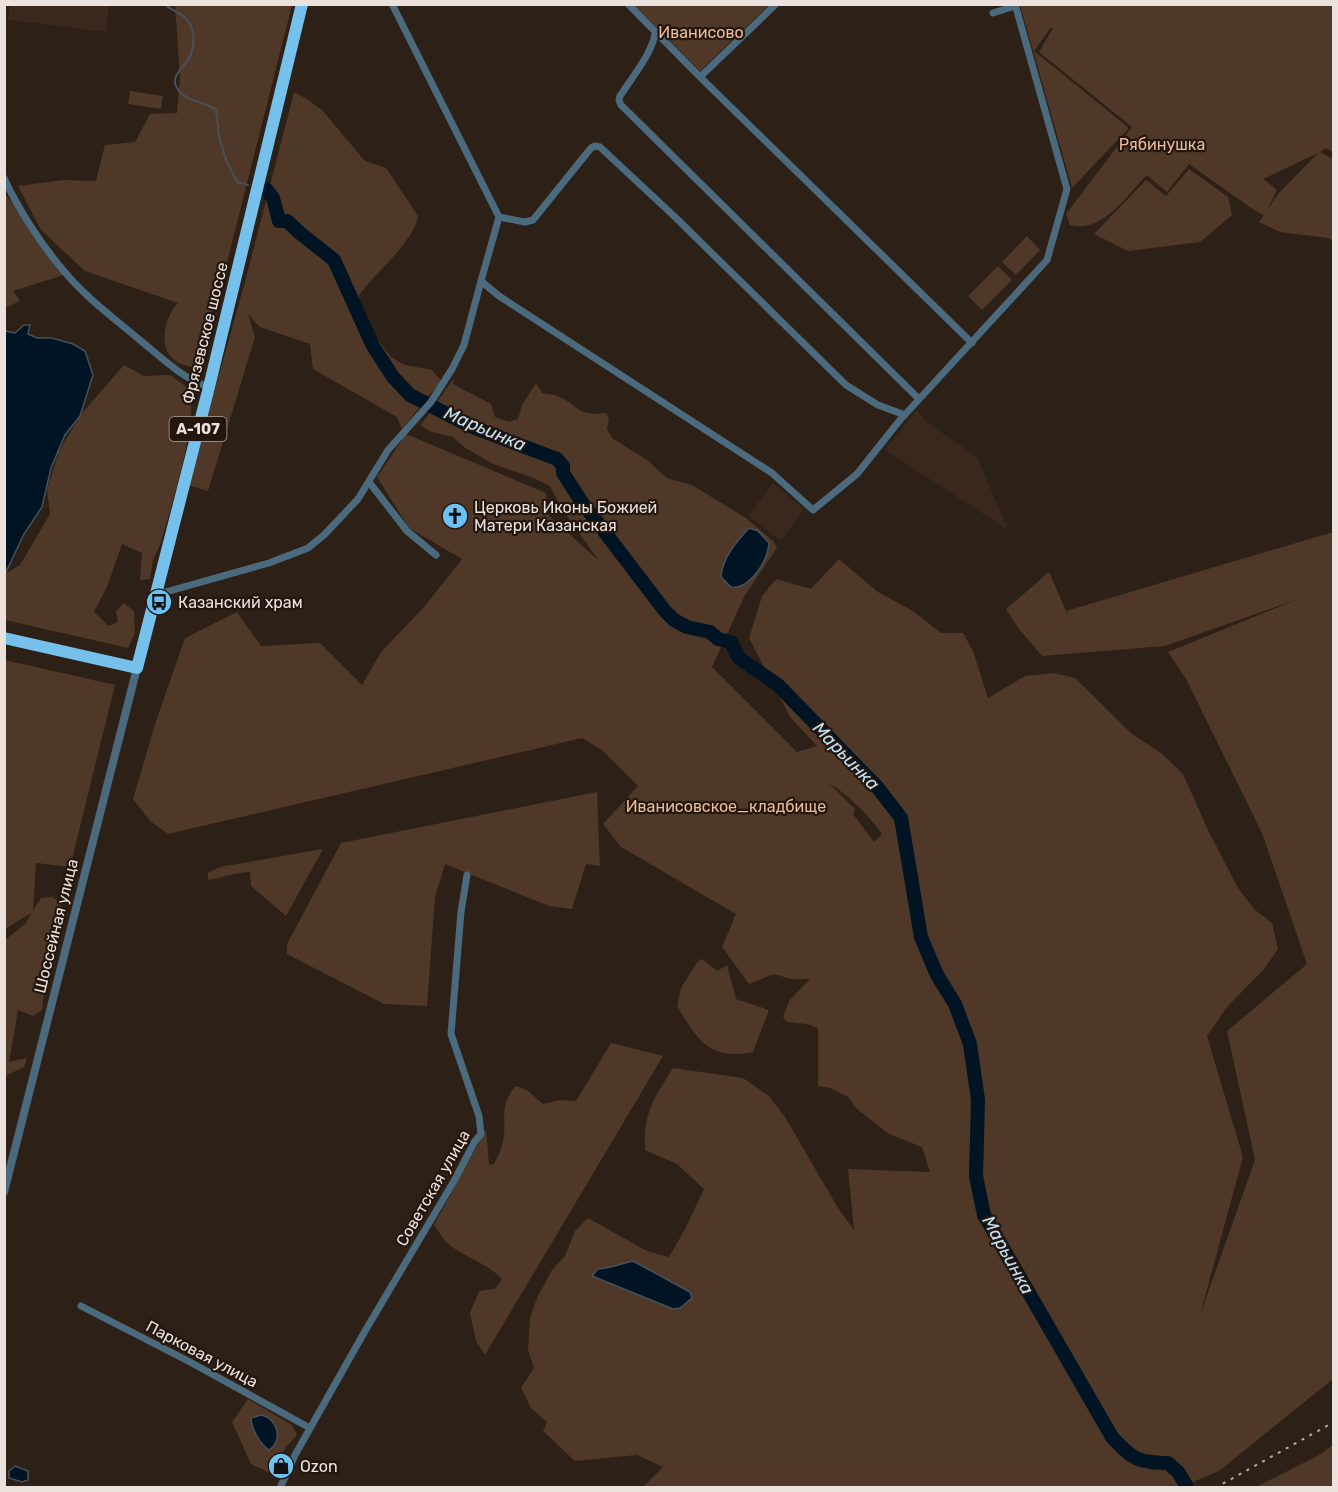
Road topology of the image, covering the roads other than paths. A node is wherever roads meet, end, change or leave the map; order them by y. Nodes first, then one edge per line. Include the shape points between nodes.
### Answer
1 (302, 4) edge
2 (392, 4) edge
3 (628, 4) edge
4 (776, 4) edge
5 (1015, 5) edge
6 (994, 14) dead end
7 (655, 33) junction
8 (699, 77) junction
9 (4, 178) edge
10 (499, 217) junction
11 (481, 281) junction
12 (972, 343) junction
13 (209, 387) junction
14 (919, 399) junction
15 (905, 415) junction
16 (369, 482) junction
17 (436, 555) dead end
18 (155, 595) junction
19 (4, 638) edge
20 (137, 668) junction
21 (467, 875) dead end
22 (4, 1192) edge
23 (81, 1305) dead end
24 (310, 1428) junction
25 (280, 1488) edge

1 - 13 highway, Фрязевское шоссе / А-107
2 - 10 street
3 - 7 street
4 - 8 street
5 - 6 street
5 - 12 street via 1067,189 1047,260
7 - 8 street
7 - 14 street via 649,50 620,96 621,105
8 - 12 street
9 - 13 street via 14,201 63,271 175,369
10 - 11 street
10 - 15 street via 533,220 591,148 600,147 846,385 878,405
11 - 15 street via 772,473 813,510 857,474
11 - 16 street via 464,345 452,369 428,405 388,450
12 - 14 street
13 - 18 highway, Фрязевское шоссе / А-107
14 - 15 street
16 - 17 street via 407,531
16 - 18 street via 341,518 308,548
18 - 20 highway, Фрязевское шоссе / А-107
19 - 20 highway
20 - 22 street, Шоссейная улица
21 - 24 street, Советская улица via 451,1035 479,1116 481,1134
23 - 24 street, Парковая улица
24 - 25 street, Советская улица

